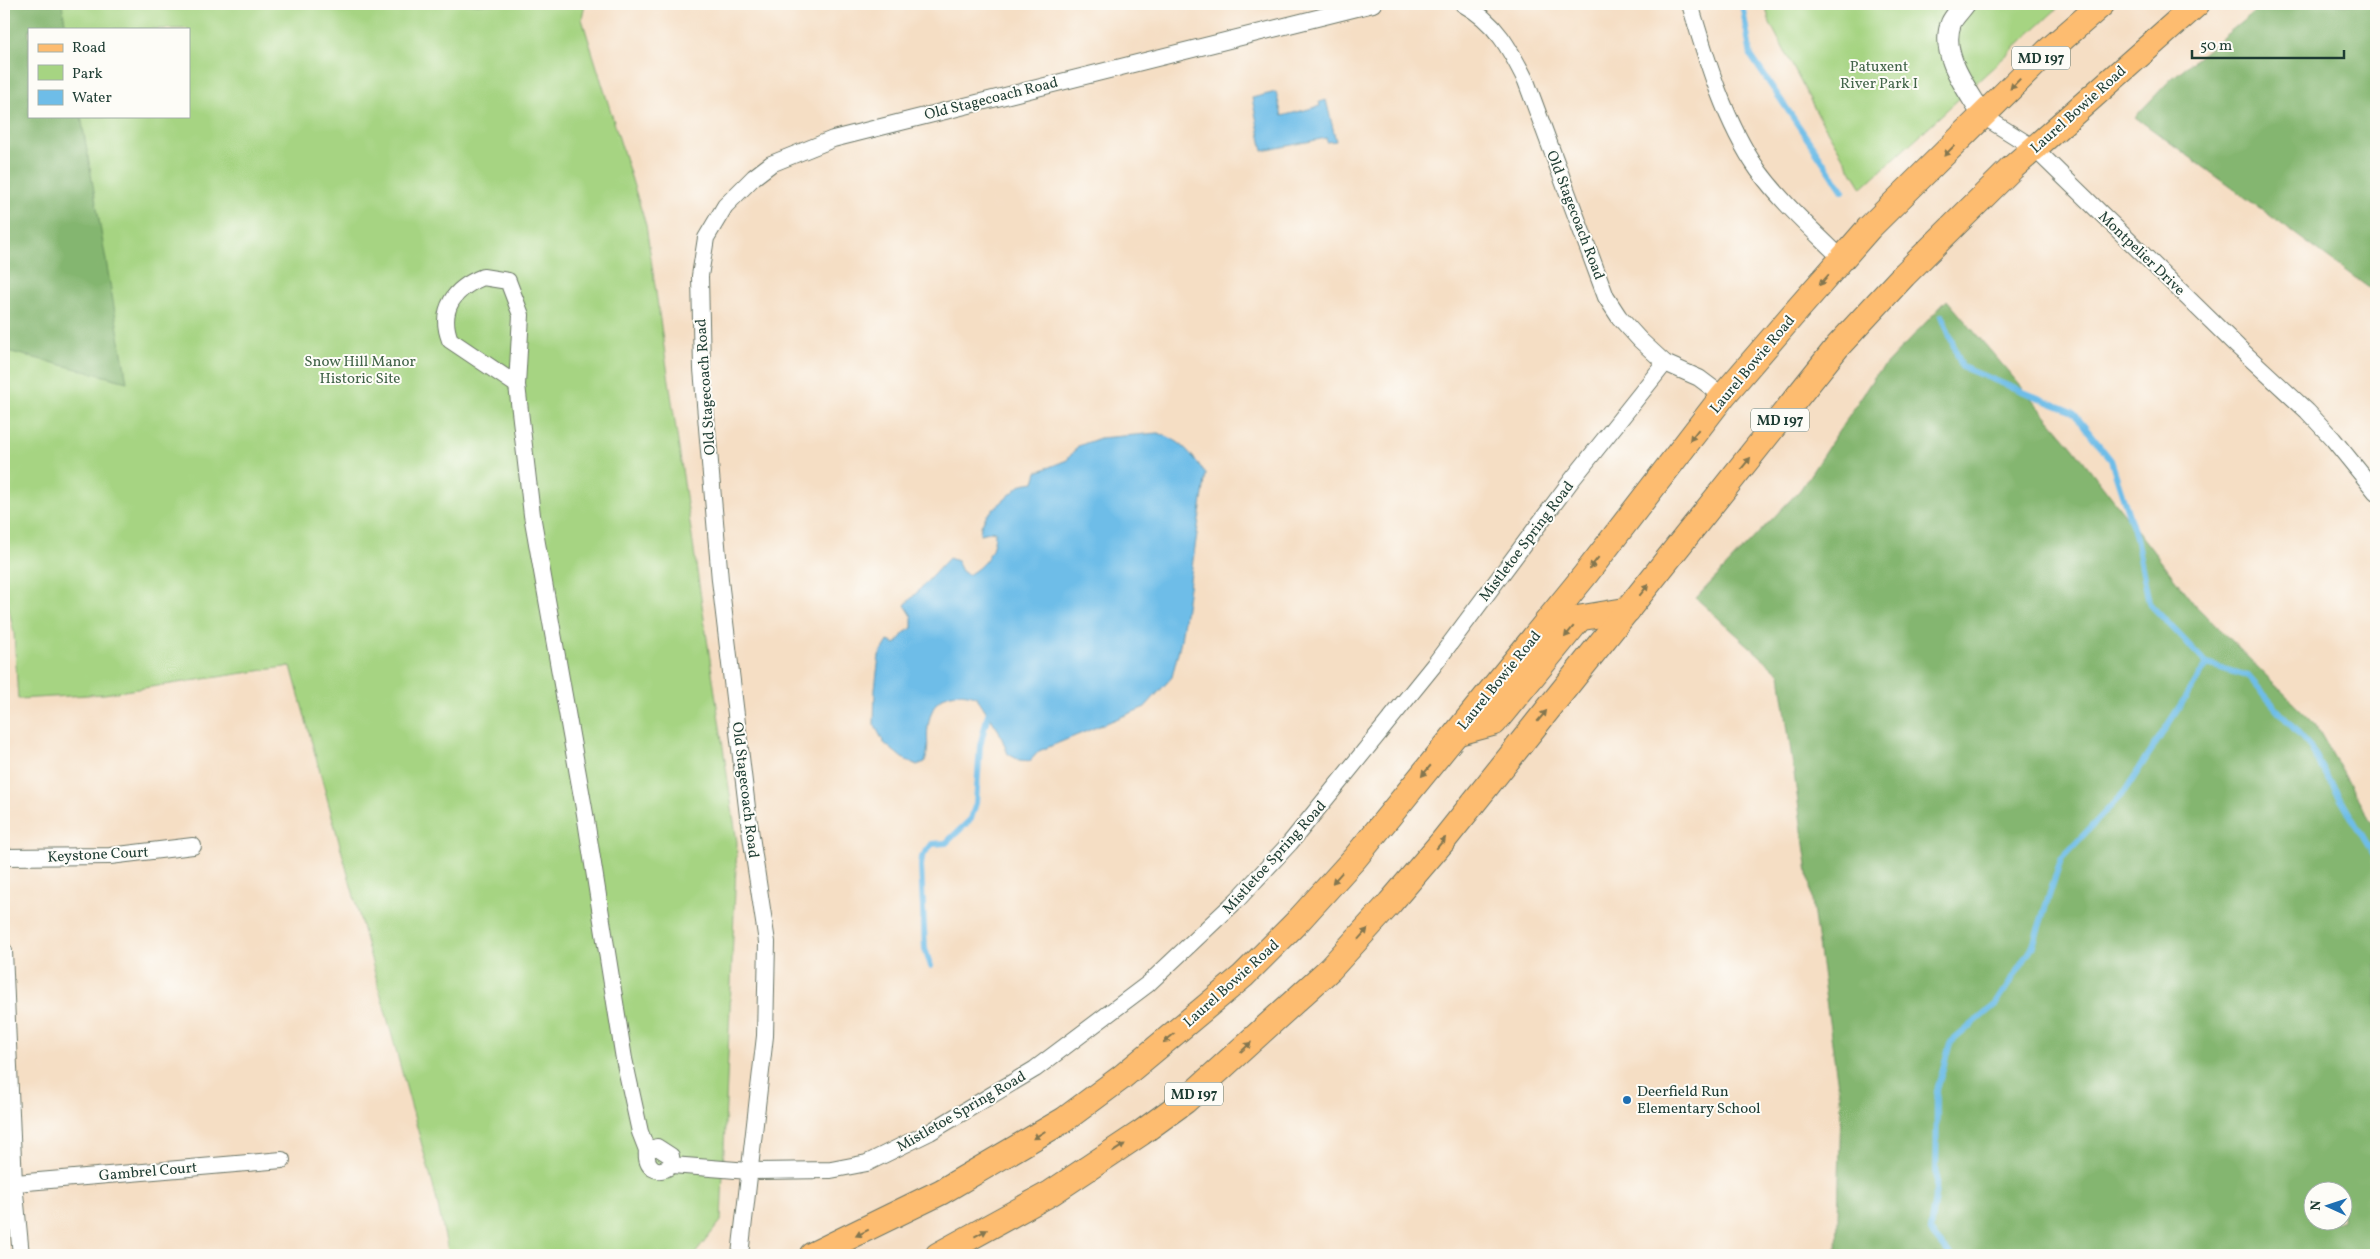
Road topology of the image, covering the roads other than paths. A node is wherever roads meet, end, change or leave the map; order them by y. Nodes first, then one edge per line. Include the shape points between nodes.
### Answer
1 (1373, 4) edge
2 (1463, 4) edge
3 (1690, 4) edge
4 (1965, 4) edge
5 (2102, 4) edge
6 (2197, 4) edge
7 (1983, 116) junction
8 (2034, 148) junction
9 (1842, 259) junction
10 (1665, 362) junction
11 (517, 385) junction
12 (1723, 396) junction
13 (2376, 492) edge
14 (1628, 610) junction
15 (1457, 733) junction
16 (192, 846) dead end
17 (4, 857) edge
18 (4, 951) edge
19 (282, 1160) dead end
20 (749, 1171) junction
21 (9, 1183) edge
22 (21, 1255) edge
23 (740, 1255) edge
24 (812, 1255) edge
25 (938, 1255) edge

1 - 20 street, Old Stagecoach Road via 833,138 772,164 737,193 715,219 701,258 702,369 721,590 748,816 767,942 765,1036
2 - 10 street, Old Stagecoach Road via 1486,19 1509,48 1526,81 1606,297 1619,318
3 - 9 street via 1722,101 1757,168
4 - 7 street, Montpelier Drive via 1951,22 1947,43 1953,62
5 -> 7 main road, Laurel Bowie Road / MD 197 via 2047,52
6 - 8 main road, Laurel Bowie Road / MD 197
7 - 8 street, Montpelier Drive
7 -> 9 main road, Laurel Bowie Road / MD 197
8 - 13 street, Montpelier Drive via 2307,411
14 -> 8 main road, Laurel Bowie Road / MD 197 via 1838,346 1904,275
9 -> 12 main road, Laurel Bowie Road / MD 197
10 - 12 street, Old Stagecoach Road via 1699,378
10 - 20 street, Mistletoe Spring Road via 1570,481 1434,665 1290,843 1225,912 1148,984 1035,1069 930,1132 878,1158 857,1166 831,1170
11 - 11 street via 521,315 508,281 483,277 467,284 454,296 446,312 446,330 450,340
11 - 20 street, Mistletoe Spring Road via 533,525 585,814 624,1059 640,1132 647,1150 657,1146 671,1156 672,1165
12 -> 15 main road, Laurel Bowie Road / MD 197 via 1585,575
14 -> 15 main road via 1580,618 1494,723
25 -> 14 main road, Laurel Bowie Road / MD 197 via 1051,1193 1141,1134 1215,1075 1330,969 1443,841
15 -> 24 main road, Laurel Bowie Road / MD 197 via 1355,858 1298,921 1243,976 1122,1077 1064,1120 1006,1156 885,1221
16 - 17 street, Keystone Court via 110,856
18 - 21 street
19 - 21 street, Gambrel Court
20 - 23 street, Old Stagecoach Road
21 - 22 street

